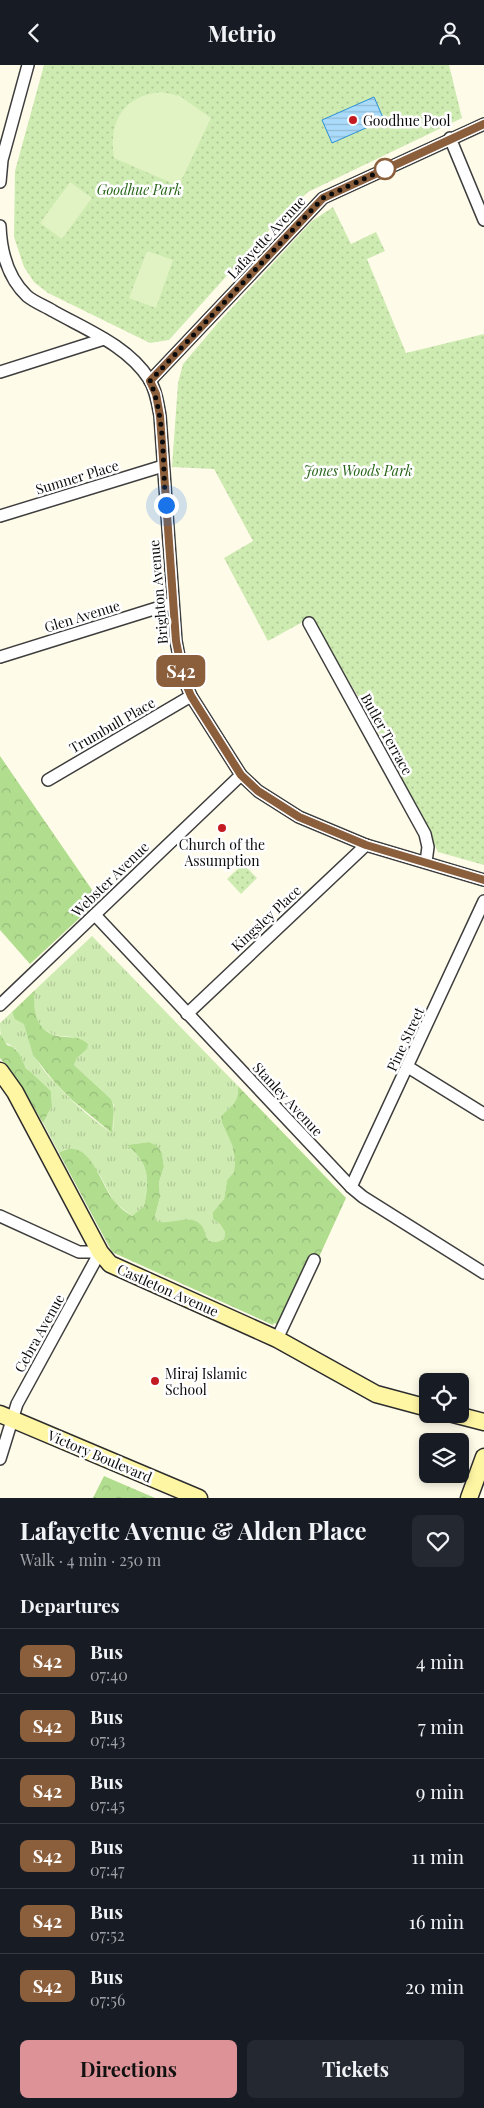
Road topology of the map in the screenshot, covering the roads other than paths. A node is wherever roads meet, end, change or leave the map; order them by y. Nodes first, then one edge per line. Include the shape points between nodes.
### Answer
1 (28, 65) edge
2 (484, 124) edge
3 (450, 139) junction
4 (0, 182) edge
5 (484, 220) edge
6 (0, 226) edge
7 (104, 339) junction
8 (0, 372) edge
9 (150, 381) junction
10 (163, 466) junction
11 (0, 516) edge
12 (173, 603) junction
13 (309, 623) dead end
14 (0, 657) edge
15 (191, 696) junction
16 (241, 775) junction
17 (48, 780) dead end
18 (366, 845) junction
19 (426, 862) junction
20 (484, 880) edge
21 (484, 901) edge
22 (95, 915) junction
23 (0, 1005) edge
24 (187, 1014) junction
25 (408, 1067) junction
26 (0, 1071) edge
27 (484, 1114) edge
28 (351, 1187) junction
29 (0, 1216) edge
30 (100, 1253) junction
31 (314, 1260) dead end
32 (484, 1273) edge
33 (277, 1339) junction
34 (419, 1406) edge
35 (6, 1416) edge
36 (469, 1418) edge
37 (484, 1422) edge
38 (484, 1457) edge
39 (0, 1459) edge
40 (199, 1498) edge
41 (469, 1498) edge

1 - 4 street via 2,160
2 - 3 street, Lafayette Avenue
3 - 5 street
3 - 9 street, Lafayette Avenue via 323,198
6 - 7 street, Brighton Avenue via 3,255 9,270 28,297
7 - 8 street
7 - 9 street, Brighton Avenue via 140,367
9 - 10 street, Brighton Avenue via 160,416
10 - 11 street, Sumner Place
10 - 12 street, Brighton Avenue
12 - 14 street, Glen Avenue
12 - 15 street, Brighton Avenue via 176,641 183,677
13 - 19 street, Butler Terrace via 425,834 428,847
15 - 16 street, Brighton Avenue
15 - 17 street, Trumbull Place
16 - 18 street, Brighton Avenue via 258,791 299,817
16 - 22 street, Webster Avenue
18 - 19 street, Brighton Avenue
18 - 24 street, Kingsley Place
19 - 20 street, Brighton Avenue
21 - 25 street, Pine Street
22 - 23 street, Webster Avenue
22 - 24 street, Stanley Avenue
24 - 28 street, Stanley Avenue
25 - 27 street
25 - 28 street, Pine Street
26 - 30 street, Castleton Avenue via 15,1092
28 - 32 street, Stanley Avenue
29 - 30 street via 79,1252
30 - 33 street, Castleton Avenue via 110,1264
30 - 35 street, Cebra Avenue via 17,1404
31 - 33 street
33 - 34 street, Castleton Avenue via 370,1391
35 - 39 street, Cebra Avenue
35 - 40 street, Victory Boulevard
36 - 37 street
38 - 41 street

